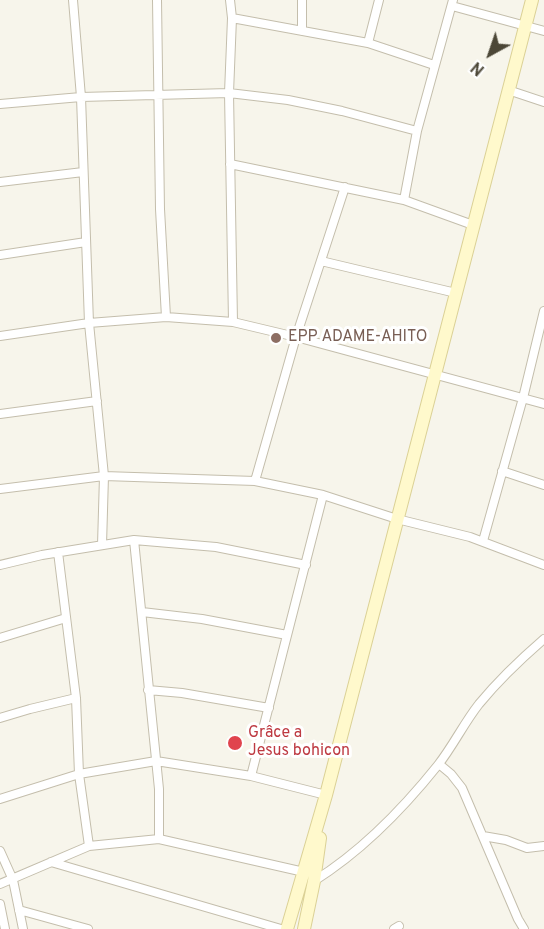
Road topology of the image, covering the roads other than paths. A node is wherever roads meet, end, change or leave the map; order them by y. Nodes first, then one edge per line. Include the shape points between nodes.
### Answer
1 (74, 0) edge
2 (157, 0) edge
3 (230, 0) edge
4 (302, 0) edge
5 (379, 0) edge
6 (532, 0) edge
7 (453, 3) edge
8 (232, 18) junction
9 (525, 25) junction
10 (302, 31) junction
11 (544, 31) edge
12 (368, 43) junction
13 (434, 65) junction
14 (508, 90) junction
15 (229, 93) junction
16 (158, 94) junction
17 (81, 97) junction
18 (544, 102) edge
19 (0, 104) edge
20 (417, 131) junction
21 (230, 164) junction
22 (83, 172) junction
23 (0, 182) edge
24 (345, 187) junction
25 (404, 200) junction
26 (473, 225) junction
27 (86, 242) junction
28 (0, 255) edge
29 (321, 261) junction
30 (456, 293) junction
31 (544, 311) edge
32 (166, 317) junction
33 (233, 322) junction
34 (89, 323) junction
35 (0, 336) edge
36 (296, 337) junction
37 (435, 374) junction
38 (523, 398) junction
39 (97, 401) junction
40 (544, 404) edge
41 (0, 414) edge
42 (502, 471) junction
43 (104, 476) junction
44 (255, 481) junction
45 (544, 485) edge
46 (0, 489) edge
47 (323, 495) junction
48 (397, 519) junction
49 (134, 540) junction
50 (483, 541) junction
51 (102, 545) junction
52 (58, 552) junction
53 (306, 564) junction
54 (0, 565) edge
55 (544, 565) edge
56 (142, 612) junction
57 (66, 618) junction
58 (287, 635) junction
59 (0, 638) edge
60 (544, 639) edge
61 (148, 690) junction
62 (76, 698) junction
63 (269, 708) junction
64 (0, 718) edge
65 (156, 761) junction
66 (439, 764) junction
67 (79, 774) junction
68 (251, 776) junction
69 (326, 795) junction
70 (0, 799) edge
71 (483, 836) junction
72 (159, 839) junction
73 (89, 846) junction
74 (544, 846) edge
75 (0, 851) edge
76 (51, 862) junction
77 (304, 872) junction
78 (14, 880) junction
79 (314, 881) junction
80 (0, 884) edge
81 (0, 904) edge
82 (19, 910) junction
83 (5, 929) edge
84 (23, 929) edge
85 (88, 929) edge
86 (281, 929) edge
87 (287, 929) edge
88 (304, 929) edge
89 (524, 929) edge

1 - 17 street
2 - 16 street
3 - 8 street
4 - 10 street
5 - 12 street
6 - 9 main road
7 - 9 street
7 - 13 street
8 - 10 street
8 - 15 street
9 - 11 street
9 - 14 main road
10 - 12 street
12 - 13 street
13 - 20 street
14 - 18 street
14 - 26 main road
15 - 16 street
15 - 20 street via 288,100
15 - 21 street
16 - 17 street
16 - 32 street
17 - 19 street
17 - 22 street
20 - 25 street
21 - 24 street
21 - 33 street
22 - 23 street
22 - 27 street
24 - 25 street
24 - 29 street
25 - 26 street
26 - 30 main road
27 - 28 street
27 - 34 street
29 - 30 street
29 - 36 street
30 - 37 main road
31 - 38 street
32 - 33 street
32 - 34 street
33 - 36 street
34 - 35 street
34 - 39 street
36 - 37 street
36 - 44 street
37 - 38 street
37 - 48 main road
38 - 40 street
38 - 42 street
39 - 41 street
39 - 43 street
42 - 45 street
42 - 50 street
43 - 44 street
43 - 46 street
43 - 51 street
44 - 47 street
47 - 48 street
47 - 53 street
48 - 50 street
48 - 69 main road
49 - 51 street
49 - 53 street via 216,547
49 - 56 street
50 - 55 street
51 - 52 street
52 - 54 street
52 - 57 street
53 - 58 street
56 - 58 street
56 - 61 street
57 - 59 street
57 - 62 street
58 - 63 street
60 - 66 street via 480,702
61 - 63 street
61 - 65 street
62 - 64 street
62 - 67 street
63 - 68 street
65 - 67 street
65 - 68 street
65 - 72 street
66 - 71 street via 462,788
66 - 79 street via 382,830
67 - 70 street
67 - 73 street
68 - 69 street
69 - 77 main road
69 - 79 main road
71 - 74 street via 527,848
71 - 89 street
72 - 73 street
72 - 77 street
73 - 76 street
75 - 78 street
76 - 78 street
76 - 86 street
77 - 87 main road
78 - 80 street
78 - 82 street
79 - 88 main road
81 - 83 street
82 - 84 street
82 - 85 street

